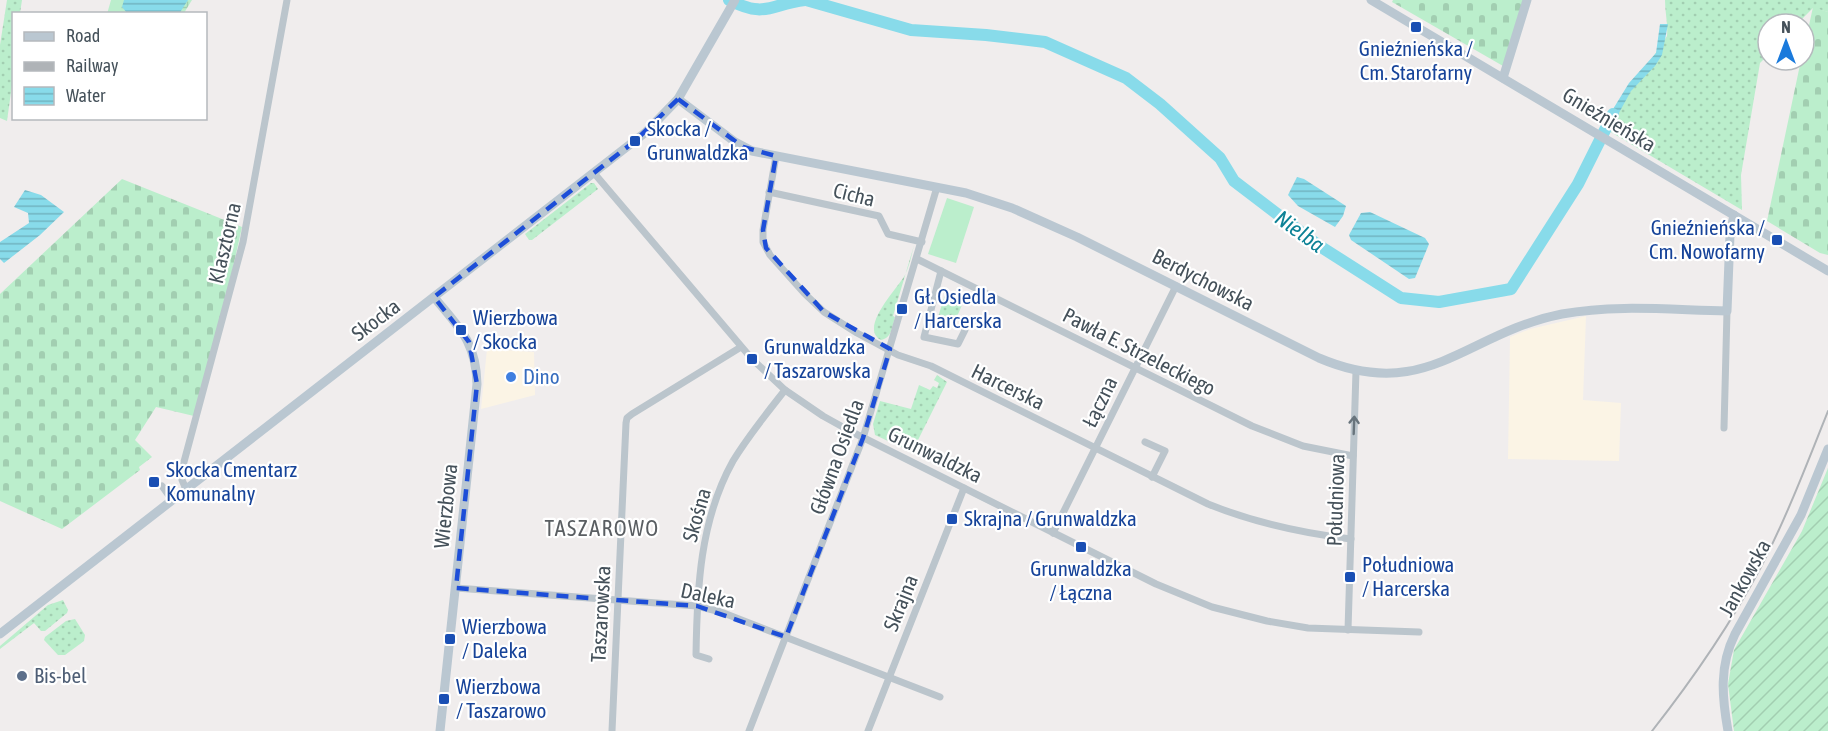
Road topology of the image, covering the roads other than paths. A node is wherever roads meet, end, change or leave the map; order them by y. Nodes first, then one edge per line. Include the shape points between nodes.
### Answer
1 (287, 0) edge
2 (735, 0) edge
3 (1371, 0) edge
4 (1527, 0) edge
5 (1386, 4) edge
6 (1503, 78) junction
7 (678, 99) junction
8 (776, 156) junction
9 (594, 172) junction
10 (937, 187) junction
11 (769, 192) junction
12 (1734, 215) junction
13 (922, 242) junction
14 (917, 259) junction
15 (941, 271) junction
16 (1828, 271) edge
17 (1176, 286) junction
18 (434, 297) junction
19 (1726, 311) junction
20 (965, 330) dead end
21 (741, 346) junction
22 (890, 349) junction
23 (1135, 368) junction
24 (1356, 371) junction
25 (785, 390) junction
26 (1724, 428) dead end
27 (863, 438) junction
28 (1145, 442) dead end
29 (1096, 448) junction
30 (1828, 448) edge
31 (1353, 456) junction
32 (1152, 477) junction
33 (162, 486) dead end
34 (964, 488) junction
35 (186, 489) junction
36 (172, 500) junction
37 (1053, 533) junction
38 (1351, 539) junction
39 (456, 588) junction
40 (618, 600) junction
41 (697, 606) junction
42 (1348, 630) junction
43 (1419, 632) dead end
44 (0, 634) edge
45 (786, 637) junction
46 (709, 659) dead end
47 (889, 678) junction
48 (940, 697) dead end
49 (440, 731) edge
50 (612, 731) edge
51 (749, 731) edge
52 (868, 731) edge
53 (1728, 731) edge

1 - 35 street, Klasztorna via 243,242 181,472
2 - 7 street, Skocka
3 - 5 street, Gnieźnieńska
4 - 6 street
5 - 6 street, Gnieźnieńska
6 - 12 street, Gnieźnieńska
7 - 8 street, Berdychowska via 743,147
7 - 9 street, Skocka via 654,125
8 - 10 street, Berdychowska
8 - 11 street, Harcerska
9 - 18 street, Skocka
9 - 21 street, Grunwaldzka
10 - 13 street, Główna Osiedla
10 - 17 street, Berdychowska via 1036,217
11 - 13 street, Cicha via 879,216 888,234
11 - 22 street, Harcerska via 762,236 770,255 825,312
12 - 16 street, Gnieźnieńska
12 - 19 street
13 - 14 street, Główna Osiedla
14 - 15 street, Pawła E. Strzeleckiego
14 - 22 street, Główna Osiedla
15 - 20 street via 924,337 958,344
15 - 23 street, Pawła E. Strzeleckiego
17 - 23 street, Łączna
17 - 24 street, Berdychowska via 1319,358
18 - 35 street, Skocka
18 - 39 street, Wierzbowa via 469,342 477,368
19 - 24 street, Berdychowska via 1581,311 1524,324 1422,370 1388,374
19 - 26 street
21 - 25 street, Grunwaldzka
21 - 40 street, Taszarowska via 627,418
22 - 27 street, Główna Osiedla
22 - 29 street, Harcerska
23 - 29 street, Łączna
23 - 31 street, Pawła E. Strzeleckiego via 1268,433 1303,446
31 -> 24 street, Południowa
25 - 27 street, Grunwaldzka
25 - 41 street, Skośna via 732,462 718,496 703,547
27 - 34 street, Grunwaldzka
27 - 45 street, Główna Osiedla
28 - 32 street via 1165,451
29 - 32 street, Harcerska
29 - 37 street, Łączna
30 - 53 street, Jankowska via 1801,515 1726,654 1722,679
31 - 38 street, Południowa
32 - 38 street, Harcerska via 1266,525
33 - 36 street
34 - 37 street, Grunwaldzka
34 - 47 street, Skrajna
35 - 36 street, Skocka
36 - 44 street, Skocka
37 - 42 street, Grunwaldzka via 1212,607 1308,628
38 - 42 street, Południowa
39 - 40 street, Daleka
39 - 49 street, Wierzbowa
40 - 41 street, Daleka
40 - 50 street, Taszarowska
41 - 45 street, Daleka
41 - 46 street, Skośna via 696,655
42 - 43 street, Grunwaldzka
45 - 47 street, Daleka
45 - 51 street, Główna Osiedla
47 - 48 street, Daleka
47 - 52 street, Skrajna

